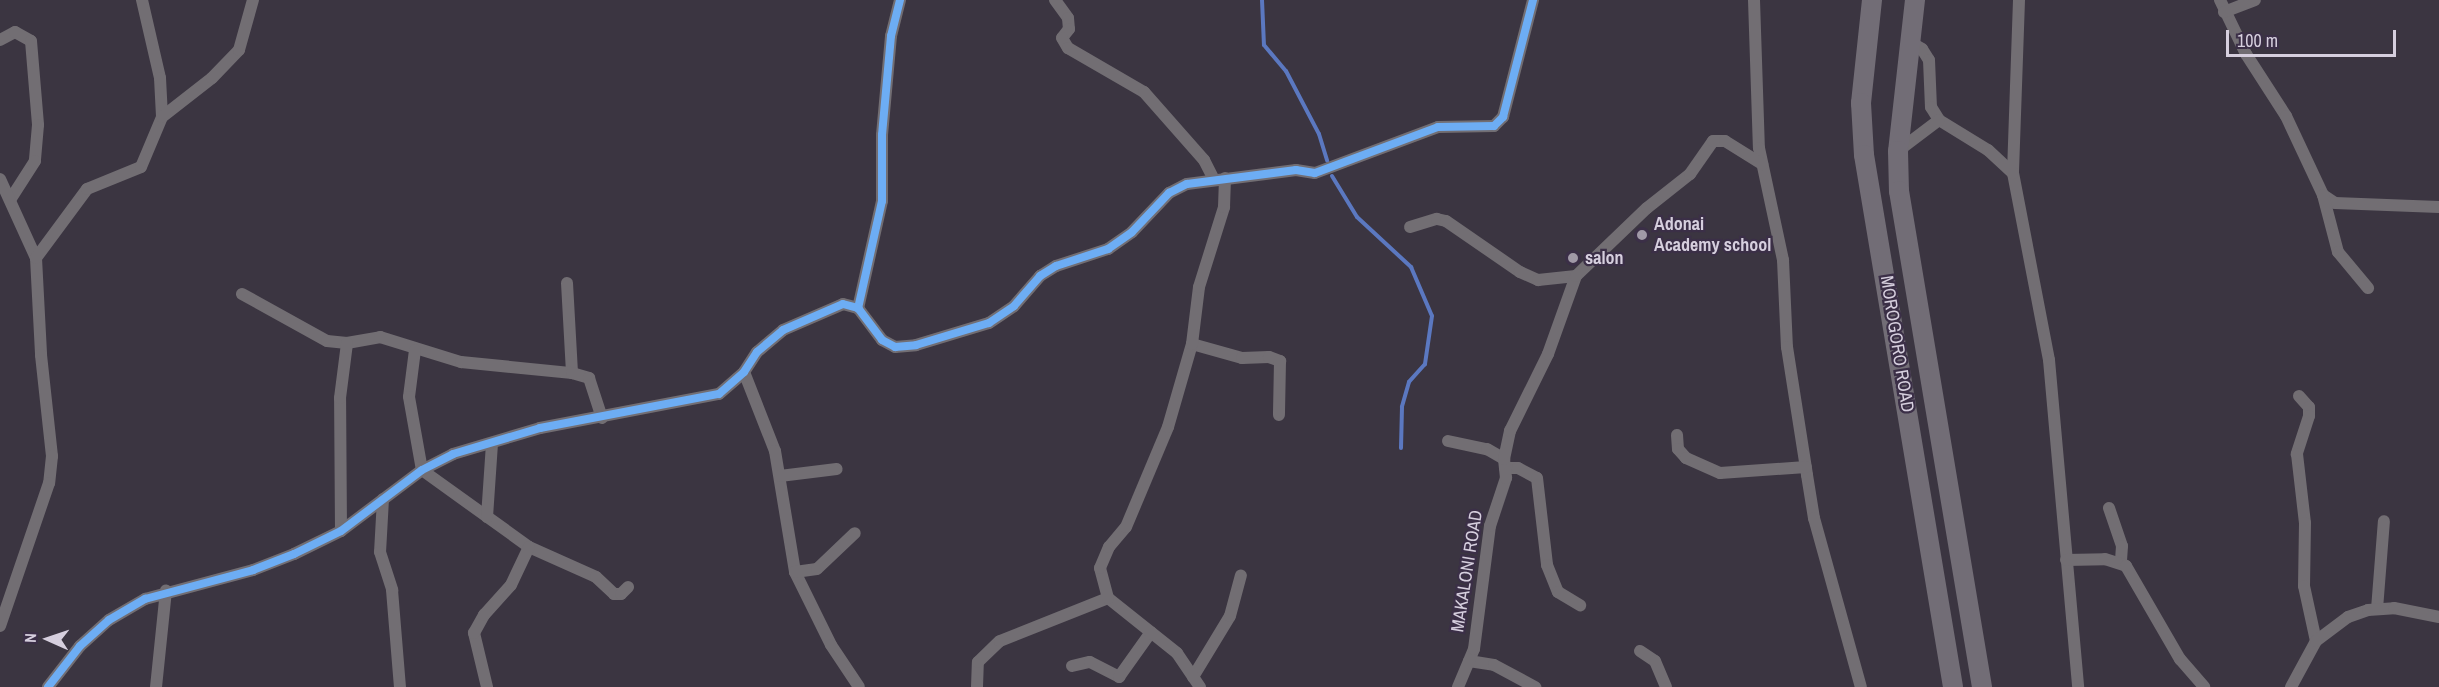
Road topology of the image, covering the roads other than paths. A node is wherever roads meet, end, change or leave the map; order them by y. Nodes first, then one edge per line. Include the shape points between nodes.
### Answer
1 (142, 0) edge
2 (253, 0) edge
3 (900, 0) edge
4 (1055, 0) edge
5 (1533, 0) edge
6 (1754, 0) edge
7 (1872, 0) edge
8 (1915, 0) edge
9 (2019, 0) edge
10 (2255, 0) edge
11 (2222, 6) edge
12 (0, 40) edge
13 (1910, 42) junction
14 (162, 117) junction
15 (1939, 120) junction
16 (1898, 151) junction
17 (1762, 164) junction
18 (2013, 173) junction
19 (0, 179) edge
20 (1220, 179) junction
21 (2323, 195) junction
22 (10, 200) junction
23 (2439, 207) edge
24 (1410, 227) dead end
25 (36, 258) junction
26 (1576, 276) junction
27 (567, 283) dead end
28 (2368, 288) dead end
29 (242, 294) dead end
30 (858, 308) junction
31 (347, 343) junction
32 (1191, 344) junction
33 (415, 350) junction
34 (572, 372) junction
35 (744, 372) junction
36 (2299, 396) dead end
37 (1279, 415) dead end
38 (602, 418) junction
39 (1677, 435) dead end
40 (1448, 441) dead end
41 (492, 443) junction
42 (1505, 459) junction
43 (1806, 467) junction
44 (837, 469) dead end
45 (422, 470) junction
46 (780, 476) junction
47 (383, 499) junction
48 (2109, 508) dead end
49 (487, 518) junction
50 (2385, 521) dead end
51 (341, 531) junction
52 (855, 533) dead end
53 (529, 547) junction
54 (2067, 560) junction
55 (2121, 561) junction
56 (795, 572) junction
57 (1241, 575) dead end
58 (628, 587) dead end
59 (166, 591) junction
60 (1108, 598) junction
61 (1580, 605) dead end
62 (2377, 609) junction
63 (2439, 617) edge
64 (0, 626) edge
65 (1151, 632) junction
66 (2316, 641) junction
67 (1640, 651) dead end
68 (1469, 661) junction
69 (1072, 666) dead end
70 (1196, 682) edge
71 (48, 687) edge
72 (156, 687) edge
73 (400, 687) edge
74 (487, 687) edge
75 (860, 687) edge
76 (977, 687) edge
77 (1458, 687) edge
78 (1535, 687) edge
79 (1666, 687) edge
80 (1861, 687) edge
81 (1953, 687) edge
82 (1982, 687) edge
83 (2078, 687) edge
84 (2204, 687) edge
85 (2290, 687) edge

1 - 14 street via 160,78
2 - 14 street via 239,50 212,78
3 - 30 street via 891,36 882,135 882,201
4 - 20 street via 1068,18 1069,29 1062,38 1068,48 1127,79 1144,93
5 - 20 street via 1500,123 1485,127 1437,127 1315,173 1296,170
6 - 17 street
7 - 81 highway, MOROGORO ROAD via 1863,64 1864,155
8 - 13 highway, MOROGORO ROAD
9 - 18 street
10 - 11 street
11 - 21 street via 2246,54 2286,116
12 - 22 street via 15,32 31,41 38,125 35,161
13 - 15 street via 1922,49 1929,60 1930,107
13 - 16 highway, MOROGORO ROAD
14 - 25 street via 141,167 87,189
15 - 16 street
15 - 18 street via 1988,150
16 - 82 highway, MOROGORO ROAD via 1912,286
17 - 26 street via 1725,141 1713,141 1690,174 1647,208
17 - 43 street via 1783,260 1787,347
18 - 54 street via 2049,360
19 - 22 street
20 - 30 street via 1187,184 1169,193 1108,249 1056,266 989,323 925,343 895,347 882,340
20 - 32 street via 1224,207 1199,287
21 - 23 street via 2336,203
21 - 28 street via 2338,252
22 - 25 street
24 - 26 street via 1432,220 1446,221 1538,280
25 - 64 street via 52,456 49,483
26 - 42 street, MAKALONI ROAD via 1548,354 1516,414
27 - 34 street
29 - 31 street via 327,341
30 - 35 street via 843,304 783,330 757,352
31 - 33 street via 380,337
31 - 51 street via 340,398
32 - 37 street via 1242,358 1269,357 1280,361
32 - 60 street via 1168,427 1146,482 1126,527 1109,547 1100,568
33 - 34 street via 461,362
33 - 45 street via 409,397
34 - 38 street via 590,378
35 - 38 street via 719,394
35 - 46 street
36 - 66 street via 2309,407 2297,454 2305,523 2304,586
38 - 41 street via 540,428
39 - 43 street via 1678,449 1686,458 1720,474
40 - 42 street via 1486,449
41 - 45 street via 453,454
41 - 49 street
42 - 61 street via 1537,478 1547,565 1558,592
42 - 68 street, MAKALONI ROAD via 1506,478 1490,526
43 - 80 street via 1814,518
44 - 46 street
45 - 47 street
45 - 49 street
46 - 56 street
47 - 51 street
47 - 73 street via 380,552 392,590
48 - 55 street via 2122,546
49 - 53 street
50 - 62 street
51 - 59 street via 253,570
52 - 56 street via 817,569
53 - 58 street via 596,577 614,594 621,594
53 - 74 street via 511,585 484,615 474,633
54 - 55 street
54 - 83 street
55 - 84 street via 2180,658
56 - 75 street via 831,645
57 - 70 street via 1230,616
59 - 71 street via 109,620 80,646
59 - 72 street
60 - 65 street
60 - 76 street via 1000,641 978,662
62 - 63 street via 2394,608
62 - 66 street via 2348,617
65 - 69 street via 1119,677 1090,662
65 - 70 street via 1177,653
66 - 85 street
67 - 79 street via 1655,661
68 - 77 street, MAKALONI ROAD
68 - 78 street via 1494,665

